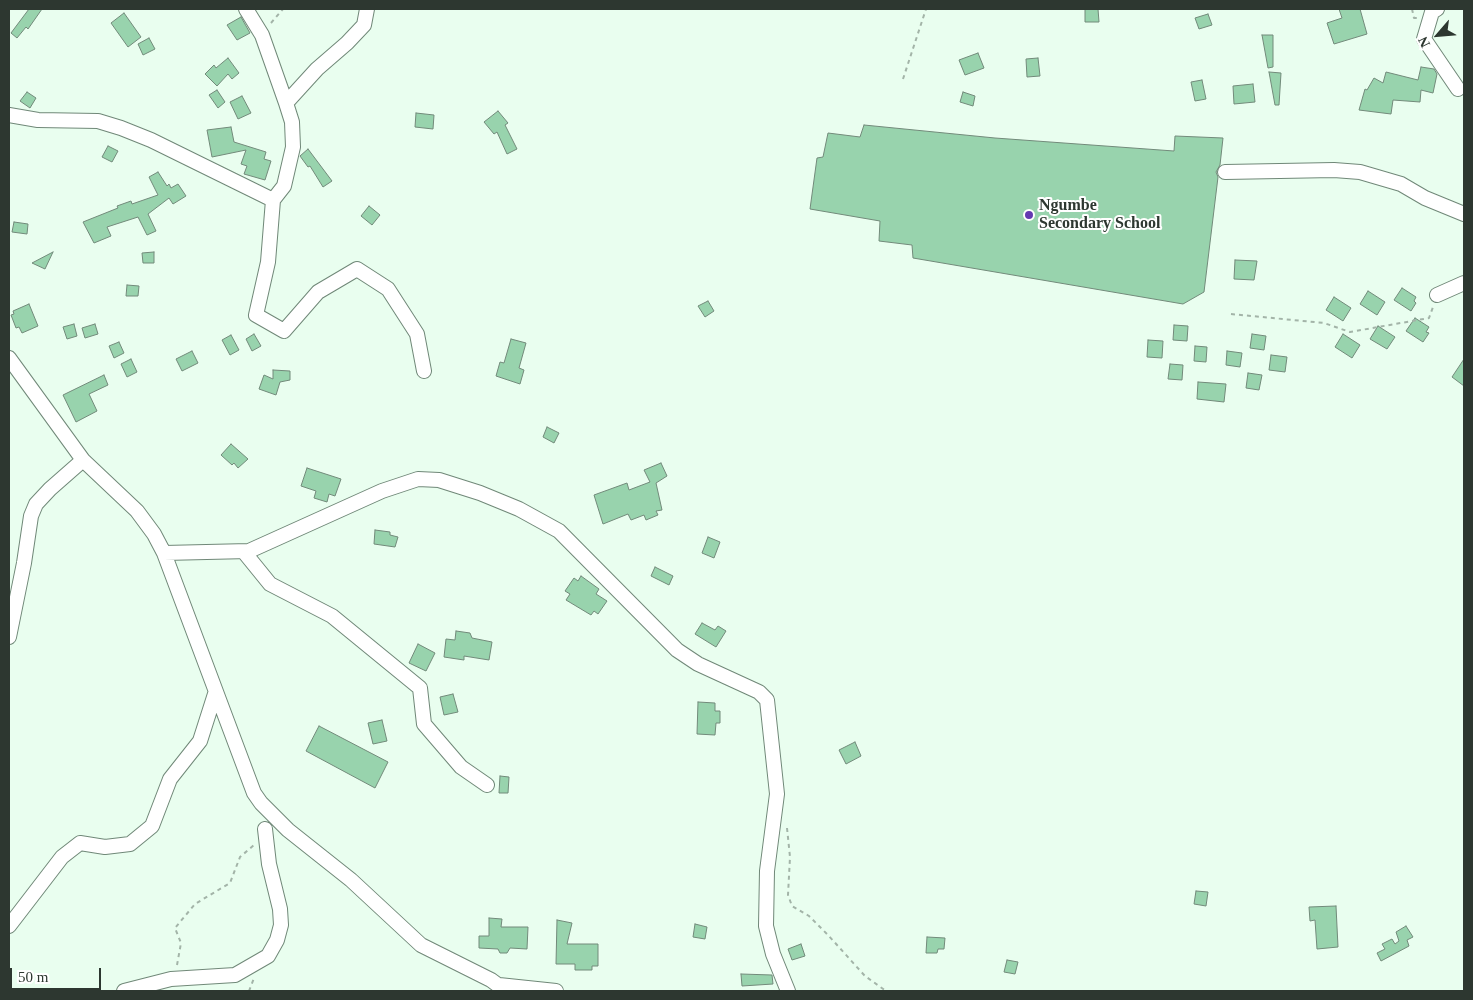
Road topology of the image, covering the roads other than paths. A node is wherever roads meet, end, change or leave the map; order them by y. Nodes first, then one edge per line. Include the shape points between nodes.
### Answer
1 (246, 9) edge
2 (367, 9) edge
3 (1437, 9) edge
4 (1458, 89) dead end
5 (286, 103) junction
6 (9, 115) edge
7 (1225, 172) dead end
8 (272, 200) junction
9 (1464, 214) edge
10 (1464, 283) edge
11 (1437, 295) road end
12 (9, 358) edge
13 (424, 371) dead end
14 (83, 460) junction
15 (244, 552) junction
16 (164, 553) junction
17 (9, 637) edge
18 (215, 694) junction
19 (487, 785) dead end
20 (264, 829) road end
21 (9, 926) edge
22 (502, 988) edge
23 (124, 991) edge
24 (556, 991) edge
25 (788, 991) edge

1 - 5 street via 262,35
2 - 5 street via 364,25
3 - 4 street via 1432,12 1424,39
5 - 8 street via 292,122 293,147 284,186
6 - 8 street via 98,121 121,128
7 - 9 street via 1360,172 1401,184
8 - 13 street via 268,262 256,315 284,331 318,292 357,269 388,289 417,334
10 - 11 street
12 - 14 street
14 - 16 street via 137,511
14 - 17 street via 36,504 31,516
15 - 16 street
15 - 19 street via 270,584 332,616 420,688 424,724 461,767
15 - 25 street via 404,482 438,480 503,503 559,531 677,650 698,664 763,694 769,710 777,794 767,871 766,926
16 - 18 street
18 - 21 street via 200,741 170,779 152,826 130,844 105,847 80,843 62,857
18 - 22 street via 254,794 270,813 351,880 421,945
20 - 23 street via 280,909 277,940 268,956 235,974 171,979
22 - 24 street

